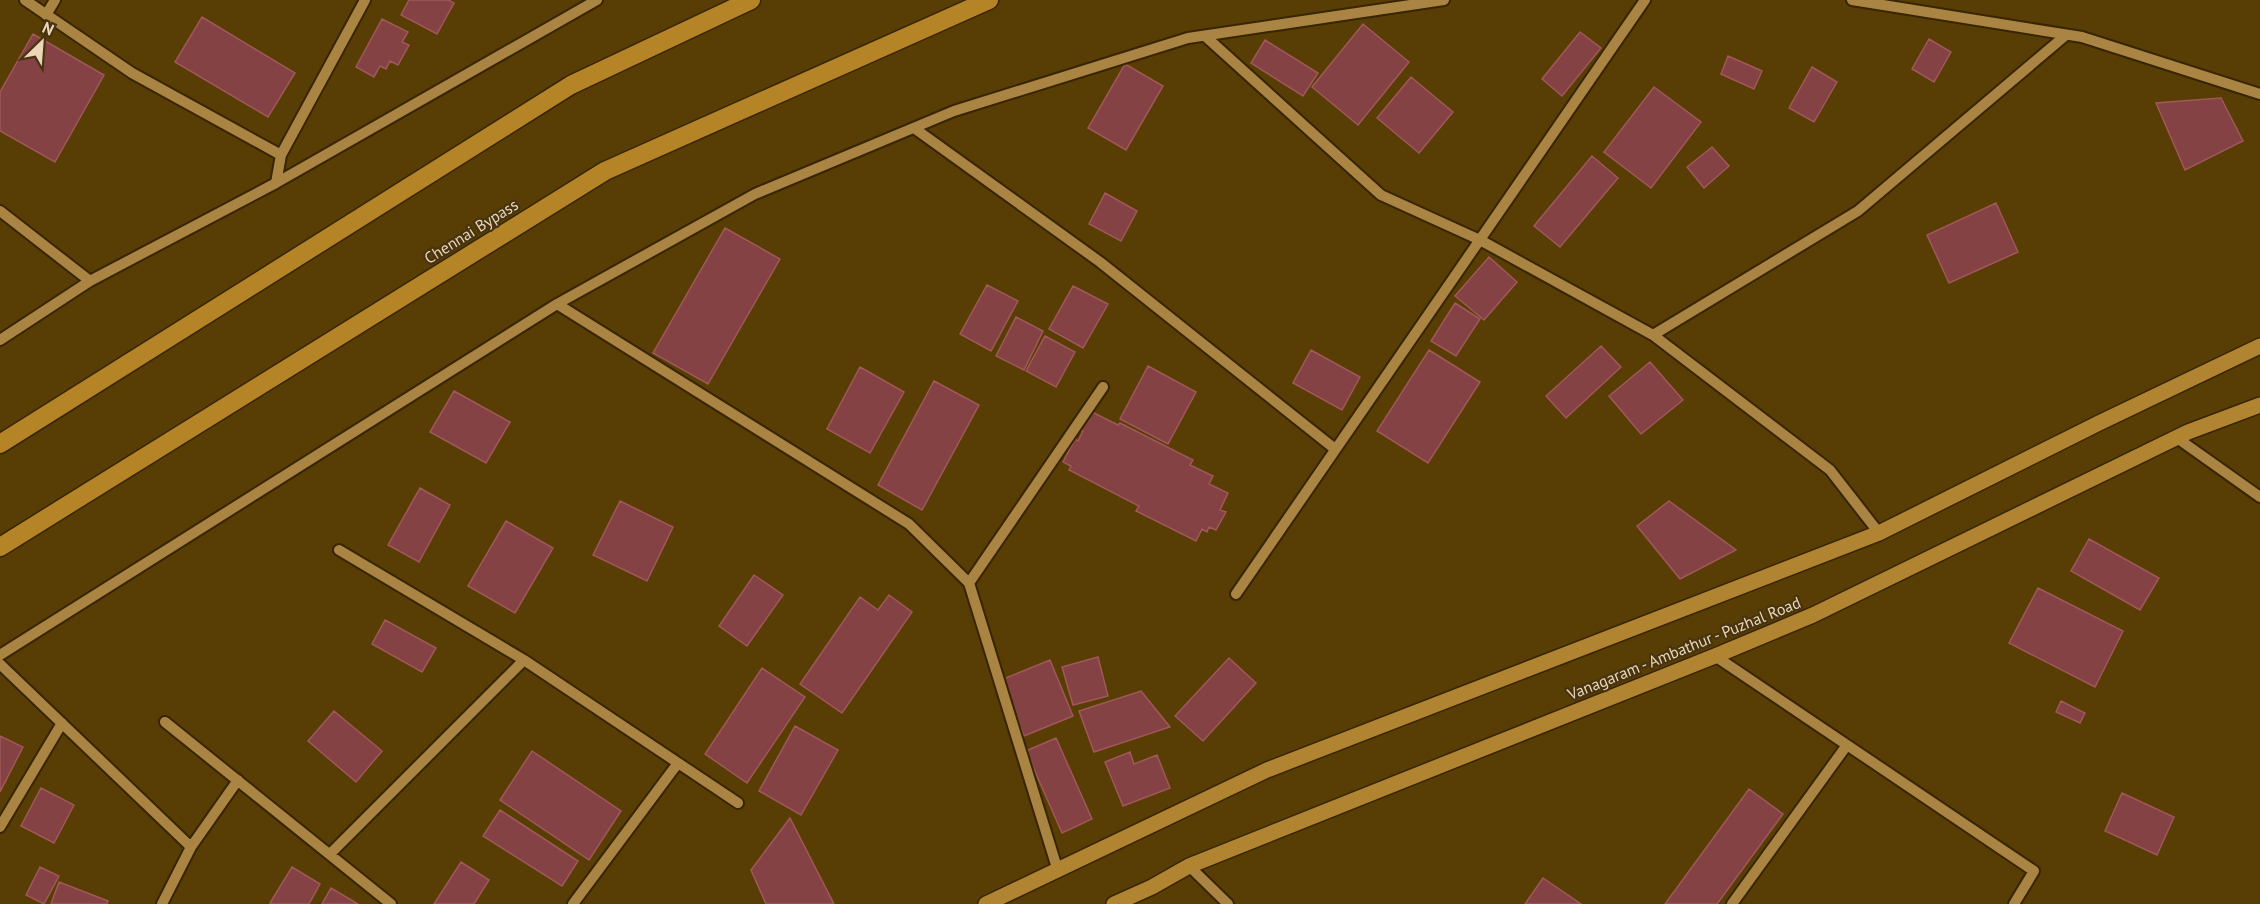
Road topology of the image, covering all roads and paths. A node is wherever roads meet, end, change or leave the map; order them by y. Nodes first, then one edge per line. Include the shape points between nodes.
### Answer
1 (25, 0) edge
2 (55, 0) edge
3 (365, 0) edge
4 (597, 0) edge
5 (751, 0) edge
6 (989, 0) edge
7 (1444, 0) edge
8 (1645, 0) edge
9 (1852, 0) edge
10 (46, 15) junction
11 (2066, 35) junction
12 (1205, 36) junction
13 (2260, 94) edge
14 (914, 128) junction
15 (281, 156) junction
16 (276, 183) junction
17 (0, 211) edge
18 (1480, 240) junction
19 (90, 281) junction
20 (557, 304) junction
21 (1653, 335) junction
22 (0, 340) edge
23 (2260, 346) edge
24 (1103, 387) dead end
25 (2260, 405) edge
26 (2177, 438) junction
27 (0, 444) edge
28 (1335, 449) junction
29 (2260, 497) edge
30 (1879, 533) junction
31 (0, 547) edge
32 (339, 550) dead end
33 (969, 583) junction
34 (1236, 594) dead end
35 (0, 655) edge
36 (1715, 656) junction
37 (524, 660) junction
38 (0, 664) edge
39 (165, 722) dead end
40 (62, 723) junction
41 (1847, 745) junction
42 (678, 763) junction
43 (238, 780) junction
44 (738, 803) dead end
45 (0, 827) edge
46 (191, 848) junction
47 (330, 854) junction
48 (1190, 866) junction
49 (1058, 871) junction
50 (162, 904) edge
51 (391, 904) edge
52 (573, 904) edge
53 (986, 904) edge
54 (1114, 904) edge
55 (1228, 904) edge
56 (1732, 904) edge
57 (2014, 904) edge

1 - 10 street
2 - 10 street
3 - 15 street
4 - 16 street
5 - 27 highway via 571,86
6 - 31 highway, Chennai Bypass via 605,171
7 - 12 street
8 - 18 street
9 - 11 street
10 - 15 street via 132,73
11 - 13 street
11 - 21 street via 1858,211
12 - 14 street via 965,108
12 - 18 street via 1381,195
14 - 20 street via 755,194
14 - 28 street via 1100,262
15 - 16 street
16 - 19 street
17 - 19 street
18 - 21 street
18 - 28 street
19 - 22 street
20 - 33 street via 909,524
20 - 35 street
21 - 30 street via 1830,470
23 - 30 main road
24 - 33 street
25 - 26 main road, Vanagaram - Ambathur - Puzhal Road
26 - 29 street
26 - 36 main road, Vanagaram - Ambathur - Puzhal Road via 1813,615
28 - 34 street
30 - 49 main road via 1267,770
32 - 37 street
33 - 49 street
36 - 41 street
36 - 48 main road, Vanagaram - Ambathur - Puzhal Road
37 - 42 street
37 - 47 street
38 - 40 street
39 - 43 street
40 - 45 street
40 - 46 street
41 - 56 street
41 - 57 street via 2034,871
42 - 44 street
42 - 52 street
43 - 46 street
43 - 47 street
46 - 50 street
47 - 51 street
48 - 54 main road, Vanagaram - Ambathur - Puzhal Road
48 - 55 street
49 - 53 main road

